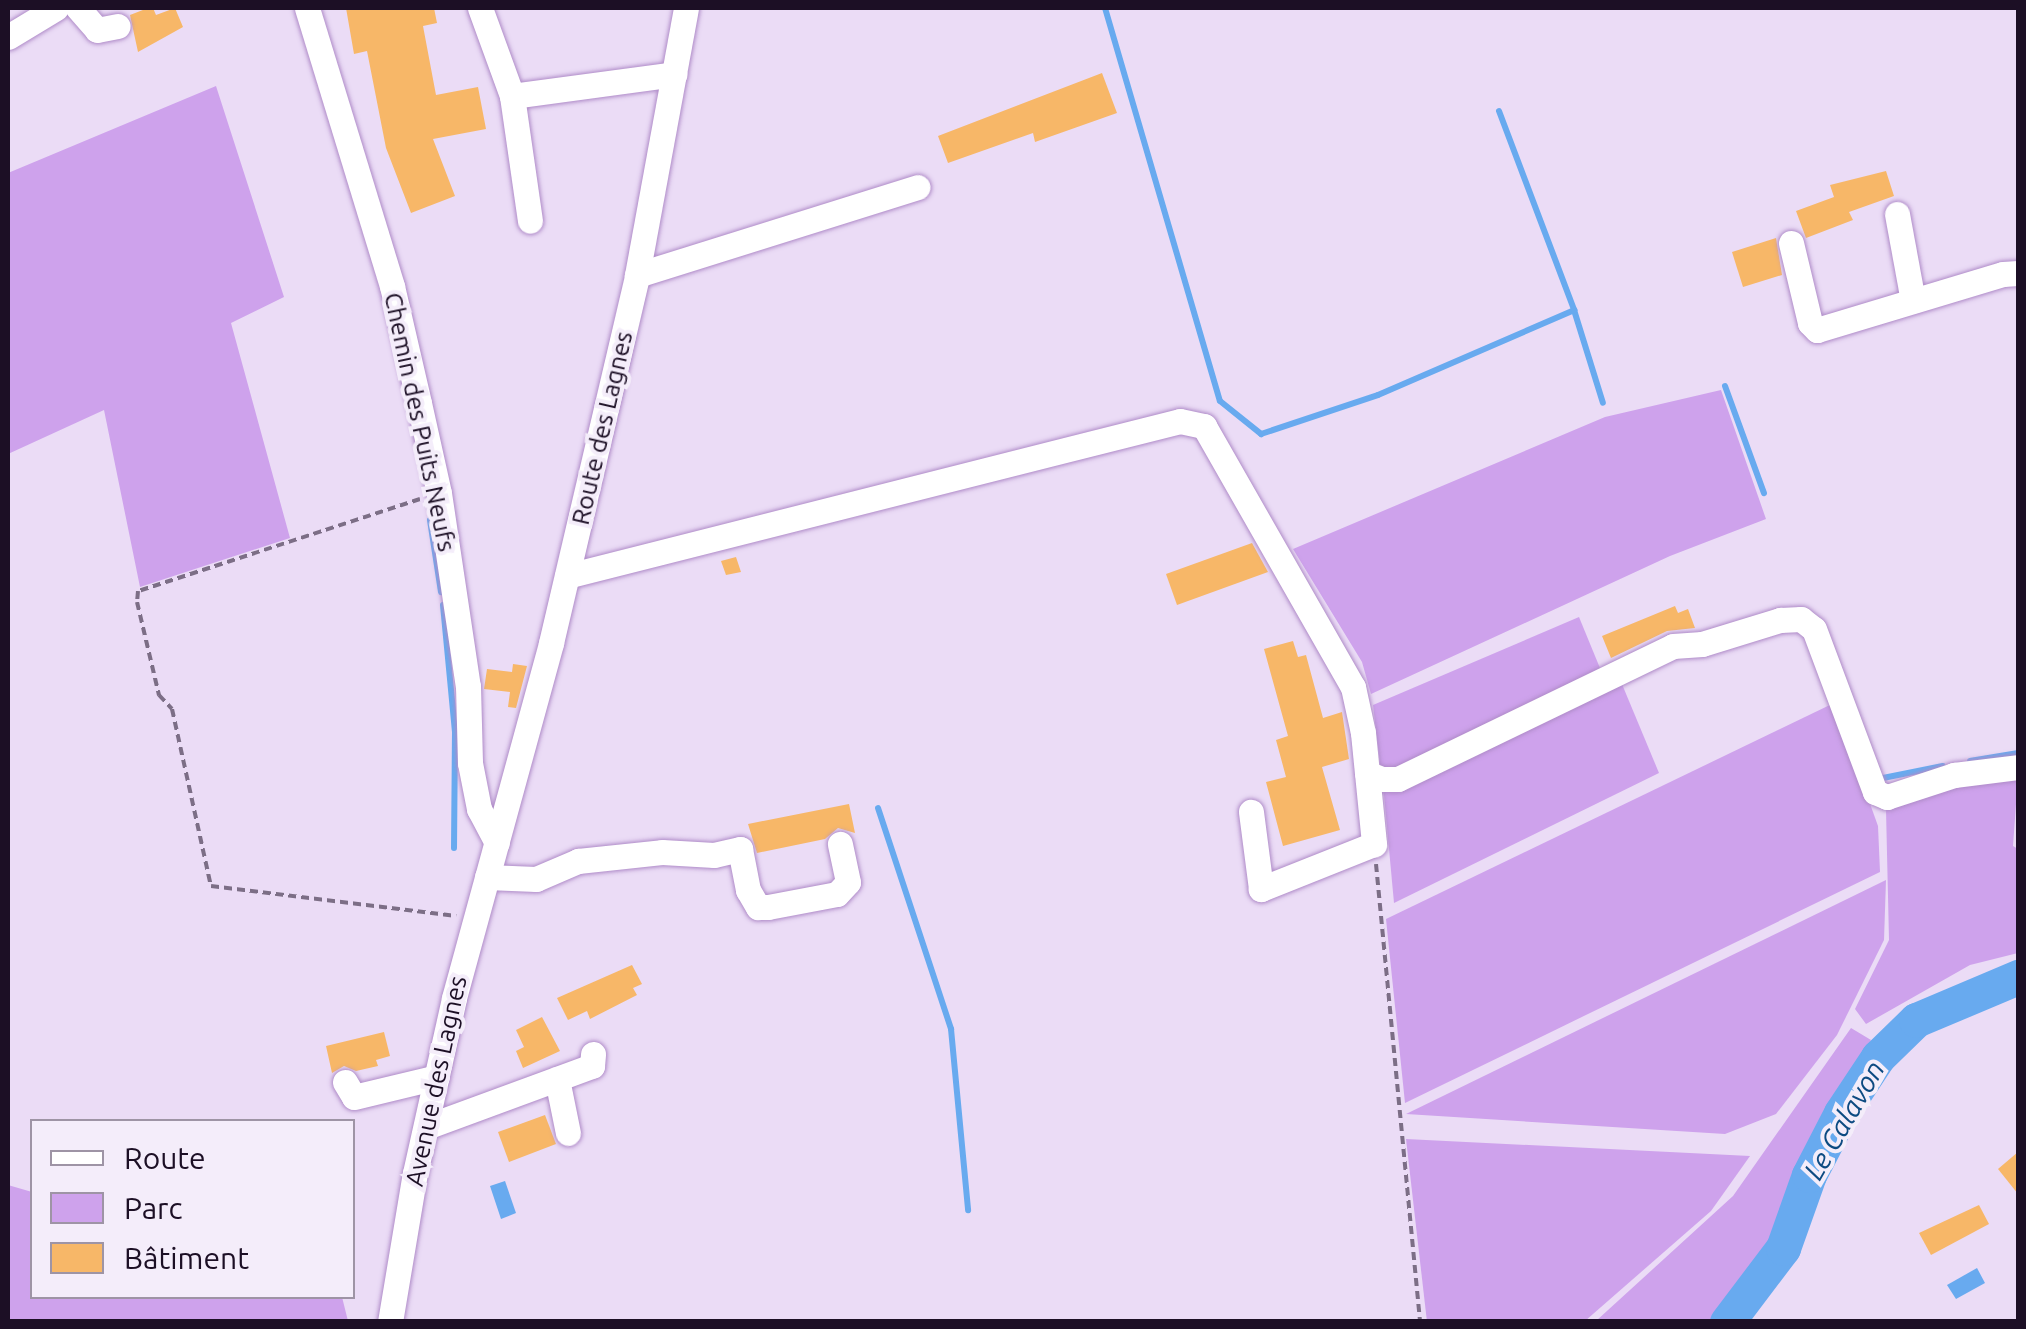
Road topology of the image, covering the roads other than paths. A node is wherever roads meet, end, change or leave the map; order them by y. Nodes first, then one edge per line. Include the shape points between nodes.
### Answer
1 (56, 8) edge
2 (78, 8) edge
3 (306, 8) edge
4 (480, 8) edge
5 (686, 8) edge
6 (118, 26) dead end
7 (8, 36) edge
8 (675, 74) junction
9 (512, 96) junction
10 (918, 187) dead end
11 (1897, 214) dead end
12 (530, 220) dead end
13 (1791, 243) dead end
14 (2018, 274) edge
15 (637, 275) junction
16 (1913, 301) junction
17 (567, 576) junction
18 (2018, 767) edge
19 (1367, 772) junction
20 (1251, 812) dead end
21 (497, 843) junction
22 (840, 844) dead end
23 (487, 876) junction
24 (593, 1054) dead end
25 (437, 1077) junction
26 (558, 1079) junction
27 (344, 1082) dead end
28 (426, 1127) junction
29 (568, 1134) dead end
30 (390, 1322) edge

1 - 7 street
2 - 6 street via 97,30
3 - 21 street, Chemin des Puits Neufs via 392,286 438,493 468,686 478,809
4 - 9 street
5 - 8 street, Route des Lagnes
8 - 9 street
8 - 15 street, Route des Lagnes
9 - 12 street
10 - 15 street
11 - 16 street
13 - 16 street via 1816,330
14 - 16 street
15 - 17 street, Route des Lagnes
17 - 19 street via 1180,421 1204,426 1353,686
17 - 21 street, Route des Lagnes
18 - 19 street via 1954,775 1888,797 1875,792 1814,629 1800,619 1673,646 1398,778
19 - 20 street via 1374,844 1262,889
21 - 23 street, Avenue des Lagnes
22 - 23 street via 848,882 837,894 768,908 758,908 748,890 740,849 578,861 536,880
23 - 25 street, Avenue des Lagnes
24 - 26 street via 592,1066
25 - 27 street via 354,1097
25 - 28 street, Avenue des Lagnes
26 - 28 street
26 - 29 street
28 - 30 street, Avenue des Lagnes

